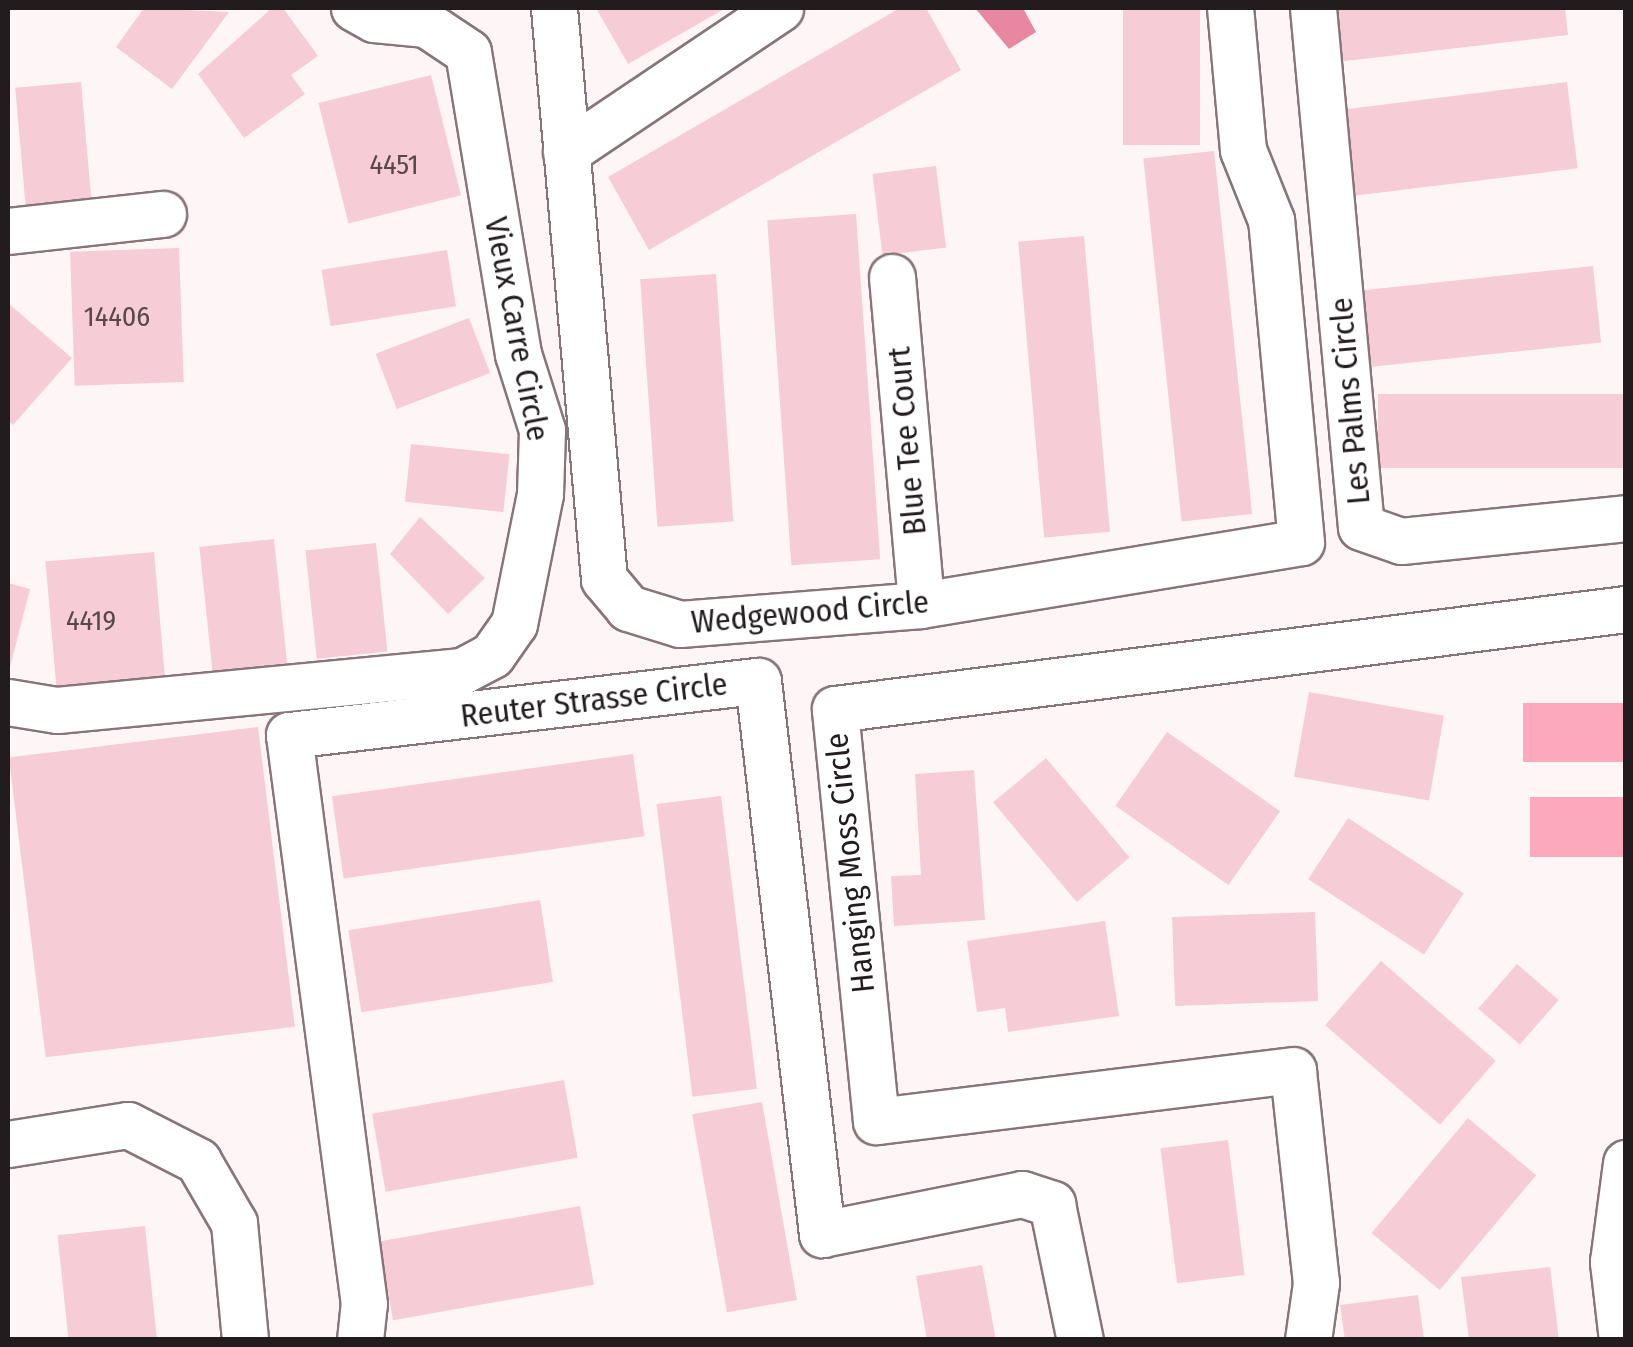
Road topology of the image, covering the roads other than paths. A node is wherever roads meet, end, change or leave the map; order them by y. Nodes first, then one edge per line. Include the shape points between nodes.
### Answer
1 (354, 8) edge
2 (554, 8) edge
3 (780, 8) edge
4 (1230, 8) edge
5 (1313, 8) edge
6 (566, 152) junction
7 (163, 214) dead end
8 (8, 231) edge
9 (892, 277) dead end
10 (1626, 518) edge
11 (1361, 526) junction
12 (1301, 542) junction
13 (921, 605) junction
14 (1626, 609) edge
15 (8, 702) edge
16 (8, 1144) edge
17 (1626, 1162) edge
18 (245, 1340) edge
19 (360, 1340) edge
20 (1080, 1340) edge
21 (1308, 1340) edge
22 (1622, 1340) edge

1 - 15 street, Vieux Carre Circle via 374,19 426,24 468,52 518,354 542,430 540,494 514,624 492,655 462,670 57,710
2 - 6 street, Wedgewood Circle
3 - 6 street
4 - 12 street via 1244,150 1271,220
5 - 11 street, Les Palms Circle
6 - 13 street, Wedgewood Circle via 604,579 628,608 680,624
7 - 8 street
9 - 13 street, Blue Tee Court
10 - 11 street, Les Palms Circle via 1401,542
11 - 12 street, Wedgewood Circle
12 - 13 street, Wedgewood Circle
14 - 21 street, Hanging Moss Circle via 835,710 876,1121 1293,1070 1316,1283
16 - 18 street via 128,1125 198,1161 234,1223
17 - 22 street via 1613,1262
19 - 20 street, Reuter Strasse Circle via 364,1304 289,735 758,681 822,1234 1022,1194 1052,1204

